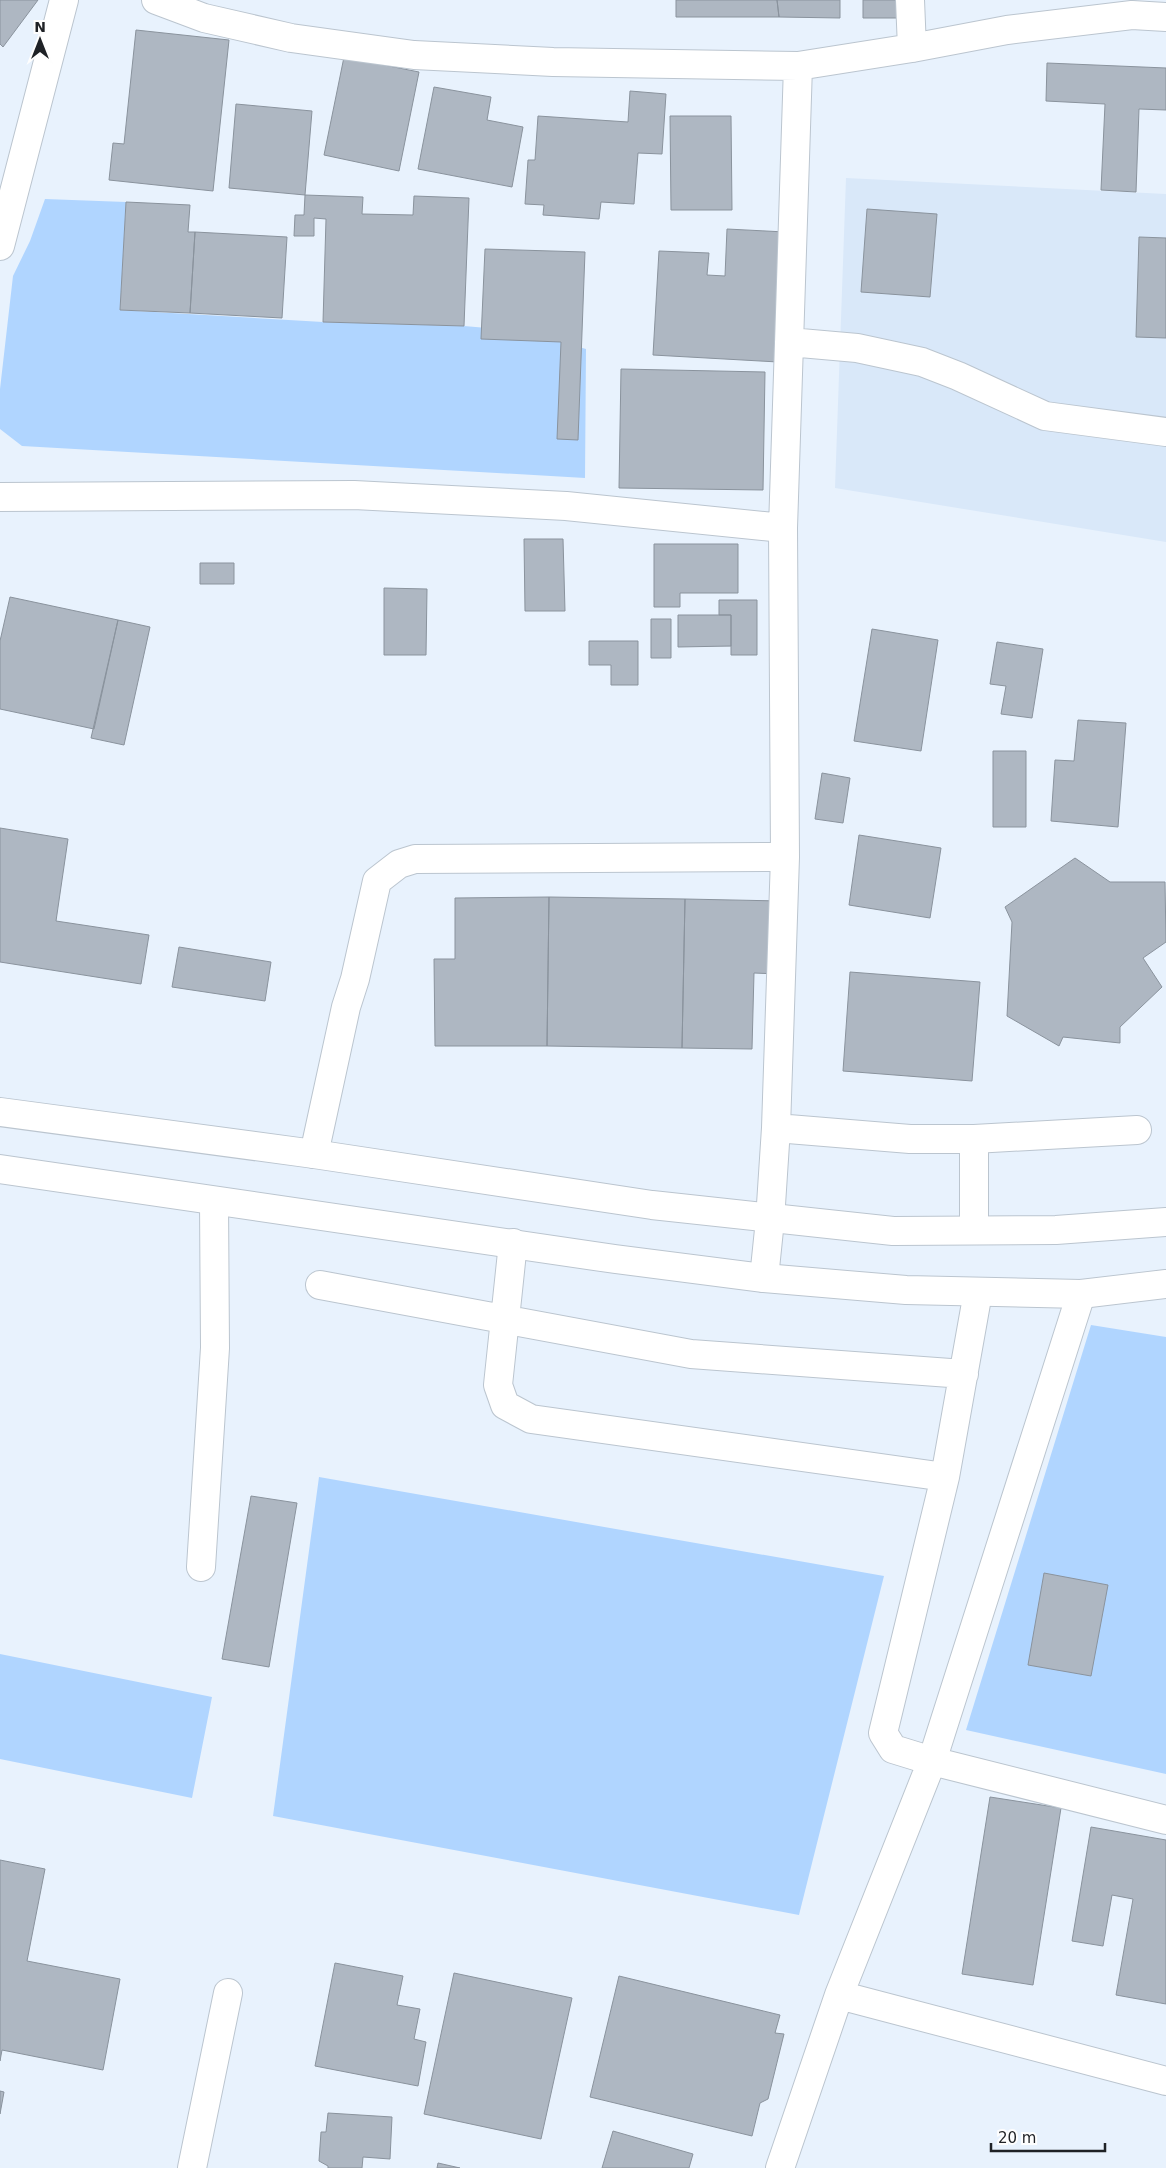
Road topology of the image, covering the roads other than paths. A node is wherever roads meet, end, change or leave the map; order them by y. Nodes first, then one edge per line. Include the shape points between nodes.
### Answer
1 (64, 0) edge
2 (156, 0) edge
3 (910, 0) edge
4 (1166, 17) edge
5 (912, 48) junction
6 (798, 66) junction
7 (0, 246) edge
8 (789, 342) junction
9 (1166, 432) edge
10 (0, 497) edge
11 (783, 528) junction
12 (785, 857) junction
13 (0, 1112) edge
14 (776, 1128) junction
15 (1137, 1130) dead end
16 (974, 1139) junction
17 (314, 1154) junction
18 (0, 1169) edge
19 (214, 1201) junction
20 (770, 1220) junction
21 (1166, 1222) edge
22 (974, 1230) junction
23 (513, 1243) junction
24 (764, 1278) junction
25 (1166, 1284) edge
26 (320, 1285) dead end
27 (978, 1292) junction
28 (1081, 1294) junction
29 (505, 1320) junction
30 (964, 1374) junction
31 (945, 1477) junction
32 (201, 1566) dead end
33 (932, 1761) junction
34 (1166, 1820) edge
35 (228, 1993) dead end
36 (839, 1994) junction
37 (1166, 2081) edge
38 (192, 2168) edge
39 (780, 2168) edge

1 - 7 street
2 - 6 street via 204,18 291,38 414,55 553,62
3 - 5 street
4 - 5 street via 1132,15 1084,20 1007,30
5 - 6 street
6 - 8 street
8 - 9 street via 857,348 922,362 1045,416
8 - 11 street
10 - 11 street via 354,495 566,506
11 - 12 street
12 - 14 street
12 - 17 street via 415,859 399,864 377,881
13 - 17 street
14 - 16 street via 910,1139
14 - 20 street
15 - 16 street
16 - 22 street
17 - 20 street
18 - 19 street
19 - 23 street
19 - 32 street via 215,1348
20 - 22 street via 893,1231
20 - 24 street
21 - 22 street via 1056,1230
23 - 24 street
23 - 29 street
24 - 27 street via 906,1290
25 - 28 street
26 - 29 street
27 - 28 street
27 - 30 street
28 - 33 street
29 - 30 street via 691,1354
29 - 31 street via 498,1385 505,1405 531,1419
30 - 31 street
31 - 33 street via 883,1733 893,1748
33 - 34 street
33 - 36 street
35 - 38 street
36 - 37 street
36 - 39 street

